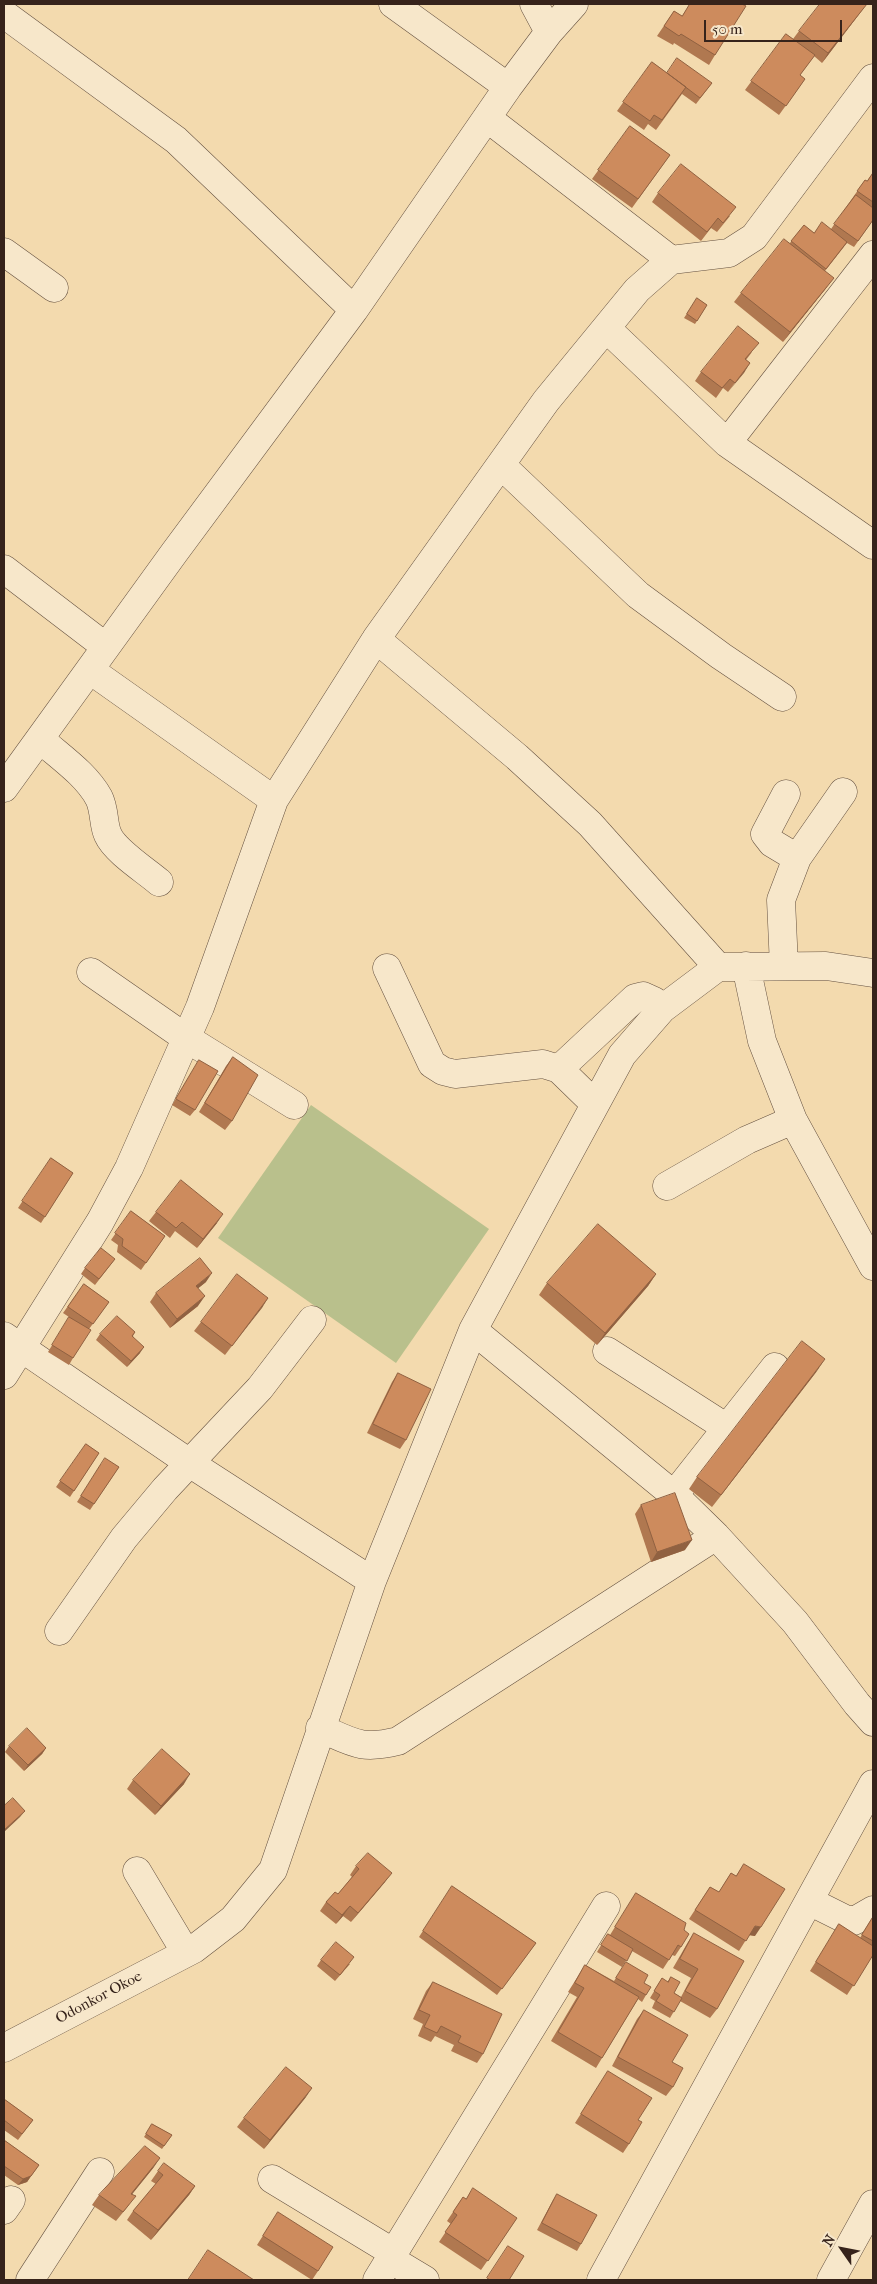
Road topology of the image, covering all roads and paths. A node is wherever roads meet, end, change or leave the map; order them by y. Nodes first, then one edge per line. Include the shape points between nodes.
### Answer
1 (393, 4) edge
2 (534, 4) edge
3 (574, 4) edge
4 (4, 14) edge
5 (549, 32) junction
6 (873, 78) edge
7 (508, 87) junction
8 (487, 118) junction
9 (4, 252) edge
10 (873, 255) edge
11 (671, 260) junction
12 (54, 288) dead end
13 (354, 310) junction
14 (606, 328) junction
15 (727, 443) junction
16 (501, 465) junction
17 (873, 545) edge
18 (4, 569) edge
19 (376, 639) junction
20 (106, 647) junction
21 (90, 670) junction
22 (782, 697) dead end
23 (40, 739) junction
24 (4, 788) edge
25 (843, 792) dead end
26 (786, 794) dead end
27 (274, 800) junction
28 (796, 858) junction
29 (158, 882) dead end
30 (746, 966) junction
31 (784, 966) junction
32 (718, 967) junction
33 (387, 968) dead end
34 (91, 972) dead end
35 (873, 973) edge
36 (662, 1008) junction
37 (186, 1038) junction
38 (559, 1069) junction
39 (594, 1104) junction
40 (294, 1105) dead end
41 (793, 1120) junction
42 (667, 1186) dead end
43 (873, 1266) edge
44 (312, 1320) dead end
45 (473, 1330) junction
46 (13, 1342) edge
47 (607, 1352) dead end
48 (775, 1367) dead end
49 (4, 1375) edge
50 (726, 1428) junction
51 (191, 1464) junction
52 (674, 1495) junction
53 (716, 1536) junction
54 (372, 1581) junction
55 (59, 1631) dead end
56 (873, 1722) edge
57 (320, 1728) junction
58 (873, 1784) edge
59 (136, 1871) dead end
60 (809, 1901) junction
61 (606, 1906) dead end
62 (873, 1910) edge
63 (190, 1951) junction
64 (4, 2048) edge
65 (100, 2172) dead end
66 (272, 2179) dead end
67 (873, 2204) edge
68 (387, 2264) edge
69 (30, 2280) edge
70 (426, 2280) edge
71 (601, 2280) edge
72 (830, 2280) edge

1 - 7 street
2 - 5 street
3 - 5 street
4 - 13 street via 176,140
5 - 7 street
6 - 11 street via 754,237 729,253
7 - 8 street
8 - 11 street
8 - 13 street
9 - 12 street
10 - 15 street
11 - 14 street via 637,290
13 - 20 street
14 - 15 street
14 - 16 street via 546,401
15 - 17 street
16 - 19 street
16 - 22 street via 638,595
18 - 20 street
19 - 27 street
19 - 32 street via 517,757 590,824
20 - 21 street
21 - 23 street
21 - 27 street
23 - 24 street
23 - 29 street via 86,781 100,799 108,835 117,847
25 - 28 street
26 - 28 street via 765,834 772,843
27 - 37 street
28 - 31 street via 781,900
30 - 31 street
30 - 32 street
30 - 41 street via 762,1042
31 - 35 street via 826,966
32 - 36 street, Odonkor Okoe
33 - 38 street via 432,1064 443,1071 455,1074 543,1064
34 - 37 street
36 - 38 street via 643,996 635,998
36 - 39 street, Odonkor Okoe via 622,1055
37 - 40 street
37 - 46 street via 129,1168 100,1222
38 - 39 street
39 - 45 street, Odonkor Okoe
41 - 42 street via 747,1140
41 - 43 street
44 - 51 street via 260,1388
45 - 52 street
45 - 54 street, Odonkor Okoe
46 - 49 street
46 - 51 street
47 - 50 street
48 - 50 street
50 - 52 street
51 - 54 street
51 - 55 street via 124,1538
52 - 53 street
53 - 56 street via 795,1622
53 - 57 street via 398,1741 361,1746
54 - 57 street, Odonkor Okoe
57 - 63 street, Odonkor Okoe via 273,1870 233,1919
58 - 60 street
59 - 63 street
60 - 62 street via 854,1921
60 - 71 street
61 - 68 street
63 - 64 street, Odonkor Okoe
65 - 69 street
66 - 68 street
67 - 72 street
68 - 70 street

